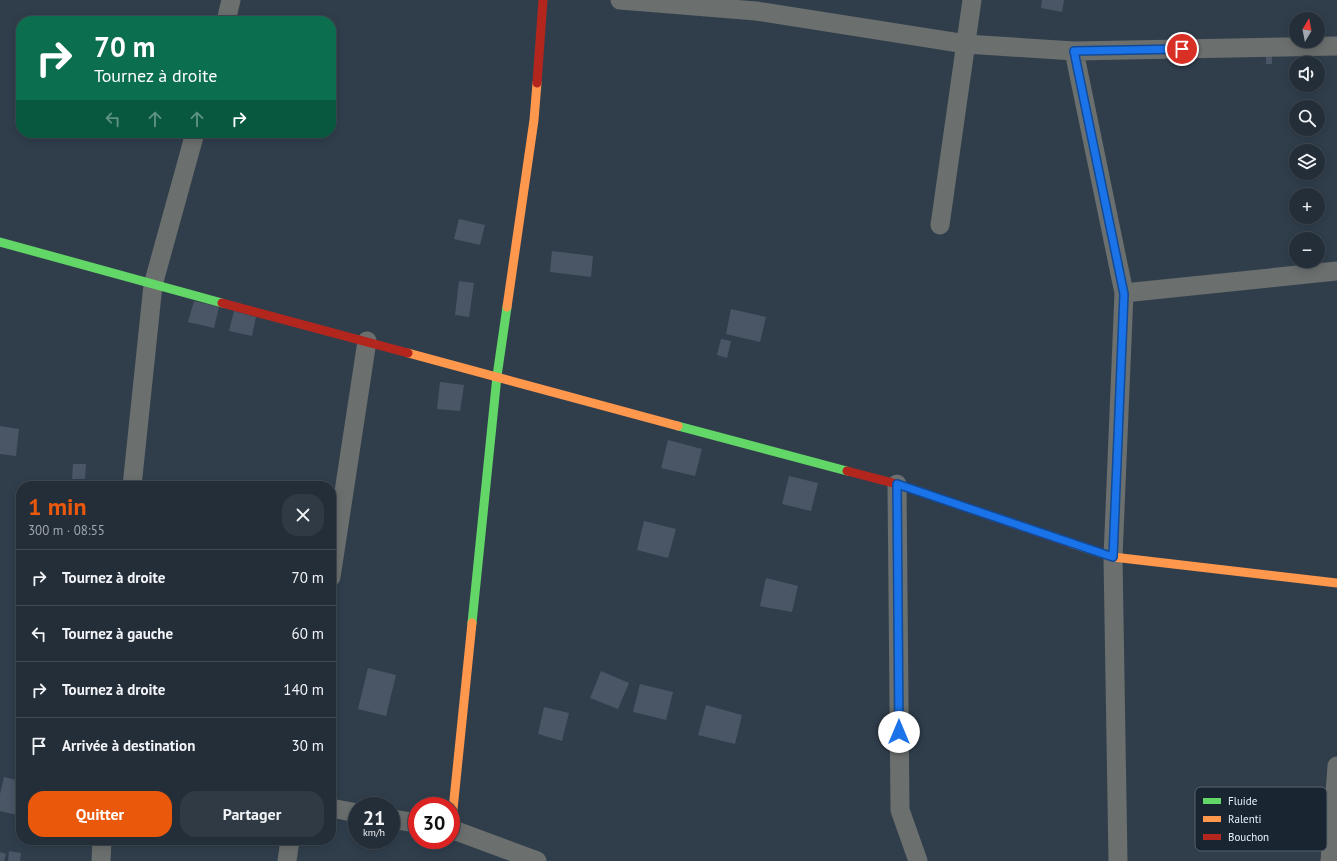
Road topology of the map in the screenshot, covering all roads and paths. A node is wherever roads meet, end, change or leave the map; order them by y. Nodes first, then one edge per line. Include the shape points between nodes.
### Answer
1 (231, 0) edge
2 (543, 0) edge
3 (620, 0) edge
4 (972, 0) edge
5 (227, 16) edge
6 (966, 44) junction
7 (1337, 46) edge
8 (1074, 51) junction
9 (194, 138) edge
10 (940, 225) dead end
11 (0, 242) edge
12 (1337, 272) edge
13 (153, 285) junction
14 (1124, 294) junction
15 (367, 341) junction
16 (497, 376) junction
17 (133, 481) edge
18 (897, 484) junction
19 (336, 544) edge
20 (1113, 557) junction
21 (1337, 583) edge
22 (1337, 766) edge
23 (454, 797) edge
24 (336, 809) edge
25 (348, 811) edge
26 (460, 832) edge
27 (102, 845) edge
28 (289, 845) edge
29 (101, 861) edge
30 (287, 861) edge
31 (537, 861) edge
32 (918, 861) edge
33 (1118, 861) edge
34 (1330, 861) edge

1 - 5 street
2 - 16 street via 534,120
3 - 6 street via 756,11
4 - 6 street
6 - 8 street
6 - 10 street
7 - 8 street
8 - 14 street
9 - 13 street
11 - 13 street
12 - 14 street
13 - 15 street
13 - 17 street
14 - 20 street
15 - 16 street
15 - 19 street
16 - 18 street
16 - 23 street
18 - 20 street
18 - 32 street via 900,810
20 - 21 street
20 - 33 street
22 - 34 street
24 - 25 street
26 - 31 street
27 - 29 street
28 - 30 street

